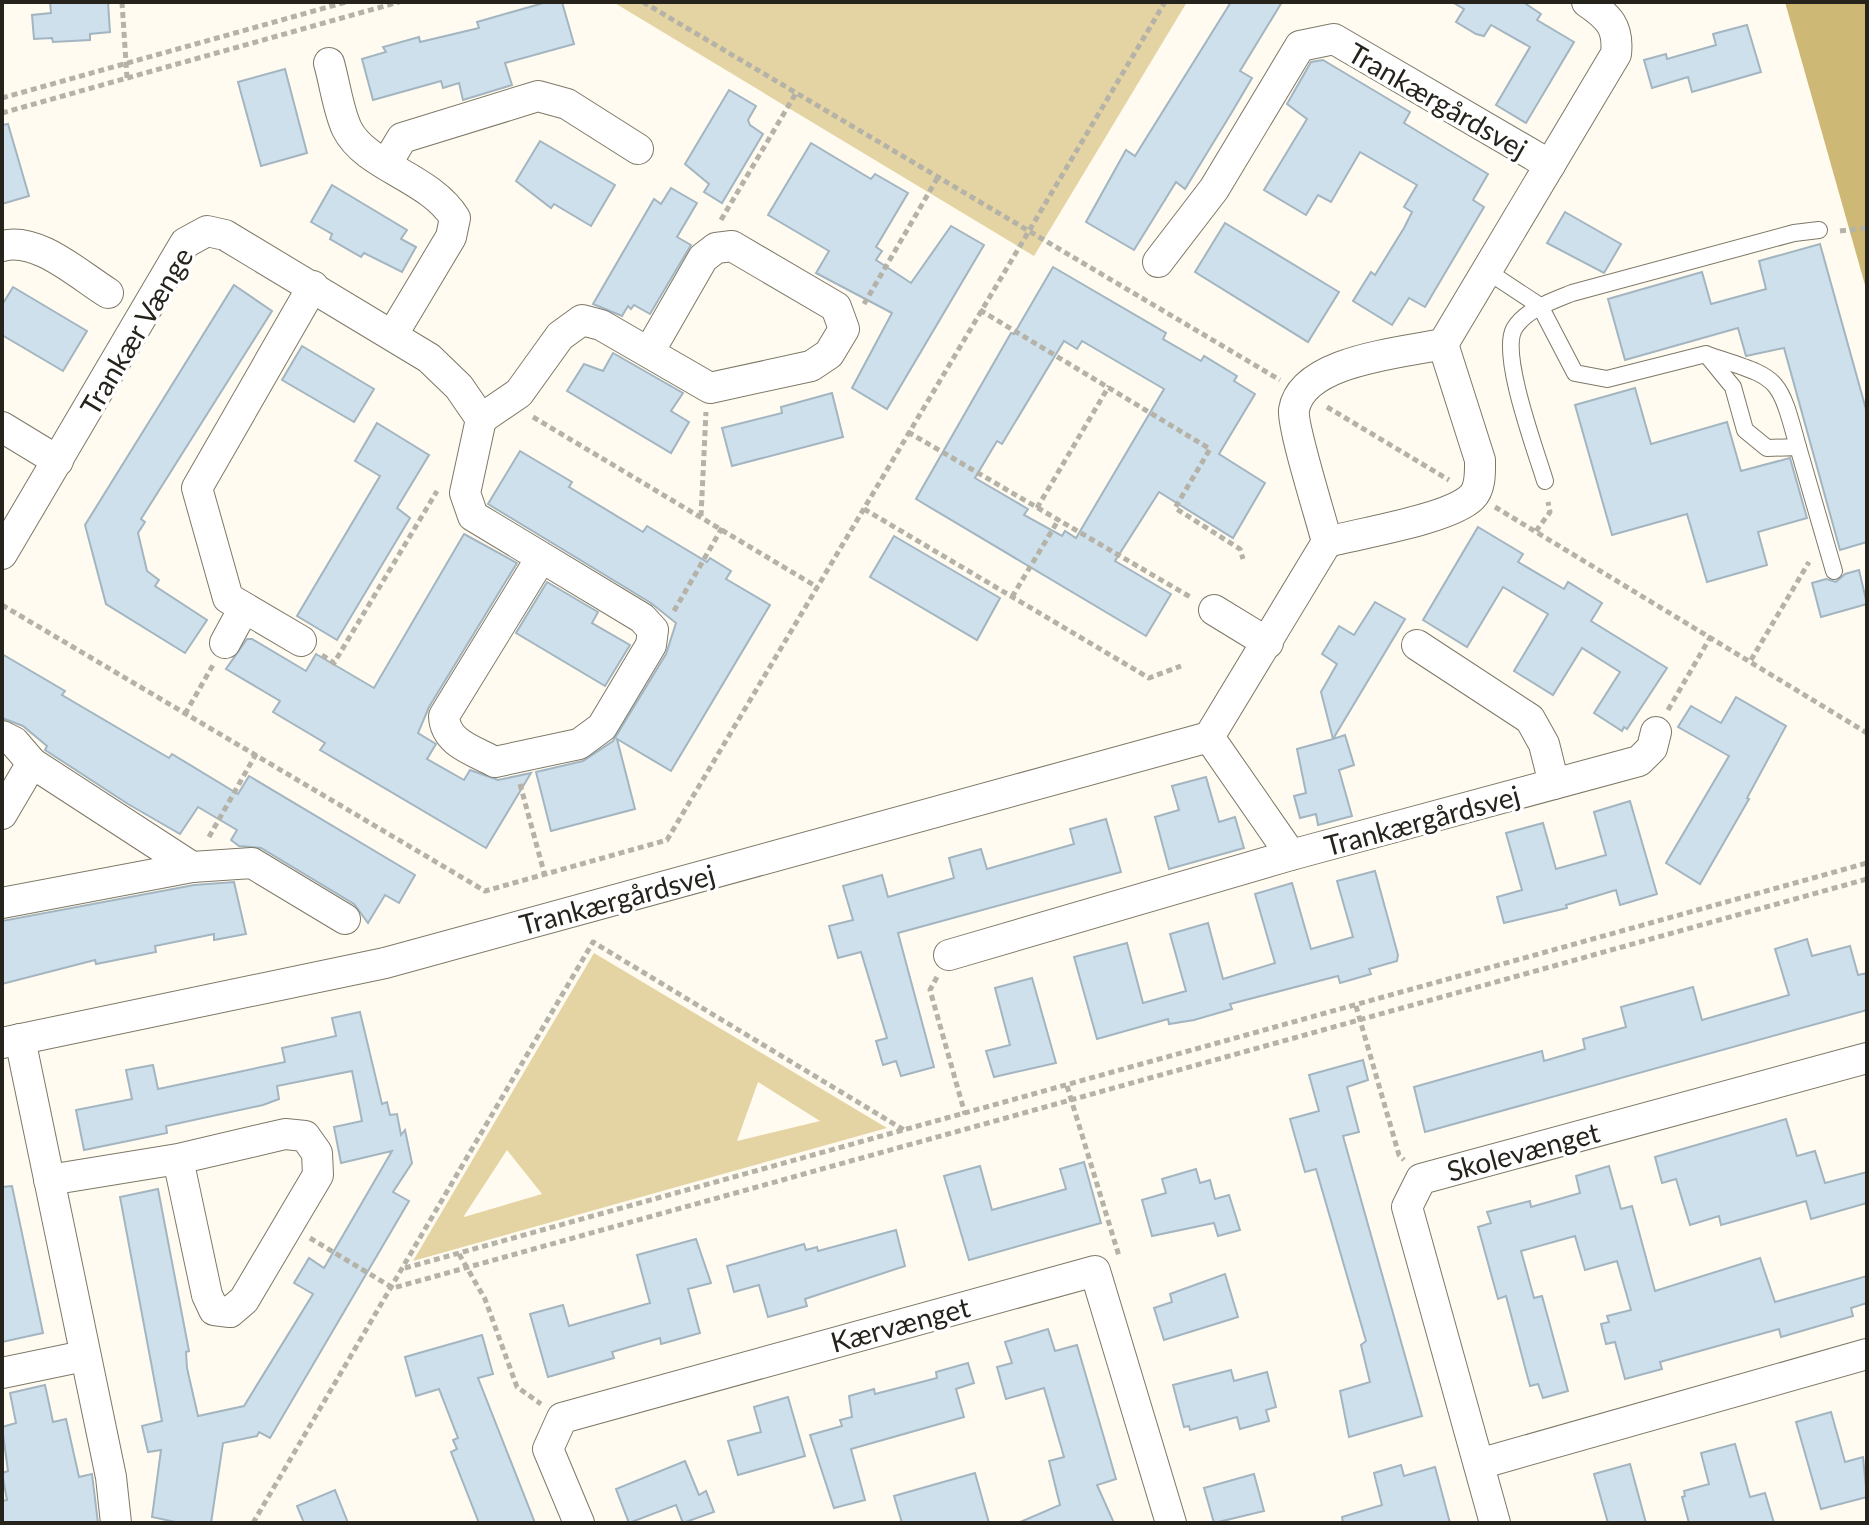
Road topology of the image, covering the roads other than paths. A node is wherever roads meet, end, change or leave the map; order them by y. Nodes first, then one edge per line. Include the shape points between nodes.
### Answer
1 (1587, 2) edge
2 (329, 63) dead end
3 (638, 149) dead end
4 (387, 163) junction
5 (1550, 165) junction
6 (1819, 230) road end
7 (2, 246) edge
8 (1158, 262) dead end
9 (1487, 271) junction
10 (313, 286) junction
11 (108, 293) dead end
12 (1540, 306) junction
13 (393, 334) junction
14 (1443, 344) junction
15 (649, 352) junction
16 (1706, 354) junction
17 (481, 419) junction
18 (2, 427) edge
19 (1798, 447) junction
20 (58, 461) junction
21 (1545, 481) road end
22 (1327, 542) junction
23 (2, 554) edge
24 (541, 558) junction
25 (1834, 571) dead end
26 (244, 608) junction
27 (1214, 610) road end
28 (301, 641) road end
29 (225, 643) road end
30 (1268, 643) junction
31 (1417, 645) dead end
32 (1656, 732) road end
33 (2, 736) edge
34 (1209, 737) junction
35 (32, 763) junction
36 (1554, 784) junction
37 (2, 814) edge
38 (1291, 855) junction
39 (192, 867) junction
40 (2, 903) edge
41 (345, 919) dead end
42 (949, 955) road end
43 (11, 1041) edge
44 (1867, 1058) edge
45 (178, 1159) junction
46 (49, 1180) junction
47 (1867, 1354) edge
48 (84, 1356) junction
49 (2, 1373) edge
50 (1479, 1464) junction
51 (116, 1523) edge
52 (579, 1523) edge
53 (1171, 1523) edge
54 (1495, 1523) edge

1 - 5 street, Trankærgårdsvej via 1608,16 1618,35 1616,54
2 - 4 street via 347,129 362,149
3 - 4 street via 567,104 538,96 402,138
4 - 13 street via 444,200 455,218 451,237
5 - 8 street, Trankærgårdsvej via 1334,39 1300,46 1226,197
5 - 9 street, Trankærgårdsvej
6 - 12 lane via 1572,293
7 - 11 street, Trankær Vænge via 36,249
9 - 12 lane
9 - 14 street, Trankærgårdsvej
10 - 13 street, Trankær Vænge
10 - 20 street, Trankær Vænge via 225,235 195,235 185,243
10 - 26 street via 197,488 228,598
12 - 16 lane via 1575,373 1607,379
12 - 21 lane via 1514,330 1510,356
13 - 17 street, Trankær Vænge via 443,369
14 - 22 street via 1335,367 1300,391 1293,413
14 - 22 street via 1480,460 1474,495 1454,510
15 - 15 street via 703,258 716,248 732,246 836,307 844,329 829,354 811,366 734,385 708,387
15 - 17 street via 582,320 560,336 511,401
16 - 19 lane via 1768,375 1784,396
16 - 19 lane via 1733,387 1745,430 1767,448
17 - 24 street via 465,493 473,516
18 - 20 street
19 - 25 lane
20 - 23 street, Trankær Vænge
22 - 30 street
24 - 24 street via 444,716 445,730 453,739 495,762 579,744 602,727 651,645 653,630 642,618
26 - 28 street
26 - 29 street
27 - 30 street
30 - 34 street
31 - 36 street, Trankærgårdsvej via 1530,719 1544,744
32 - 36 street, Trankærgårdsvej via 1652,748 1639,761
33 - 35 street
34 - 38 street, Trankærgårdsvej
34 - 43 street, Trankærgårdsvej via 385,963
35 - 37 street
35 - 39 street
36 - 38 street, Trankærgårdsvej
38 - 42 street, Trankærgårdsvej
39 - 40 street
39 - 41 street via 252,863
43 - 46 street, Trankærgårdsvej
44 - 50 street, Skolevænget via 1421,1179 1407,1207
45 - 45 street via 285,1134 305,1136 317,1153 318,1175 244,1300 230,1312 214,1310 207,1295
45 - 46 street
46 - 48 street, Trankærgårdsvej
47 - 50 street
48 - 49 street
48 - 51 street, Trankærgårdsvej
50 - 54 street, Skolevænget
52 - 53 street, Kærvænget via 548,1449 562,1418 1095,1271

